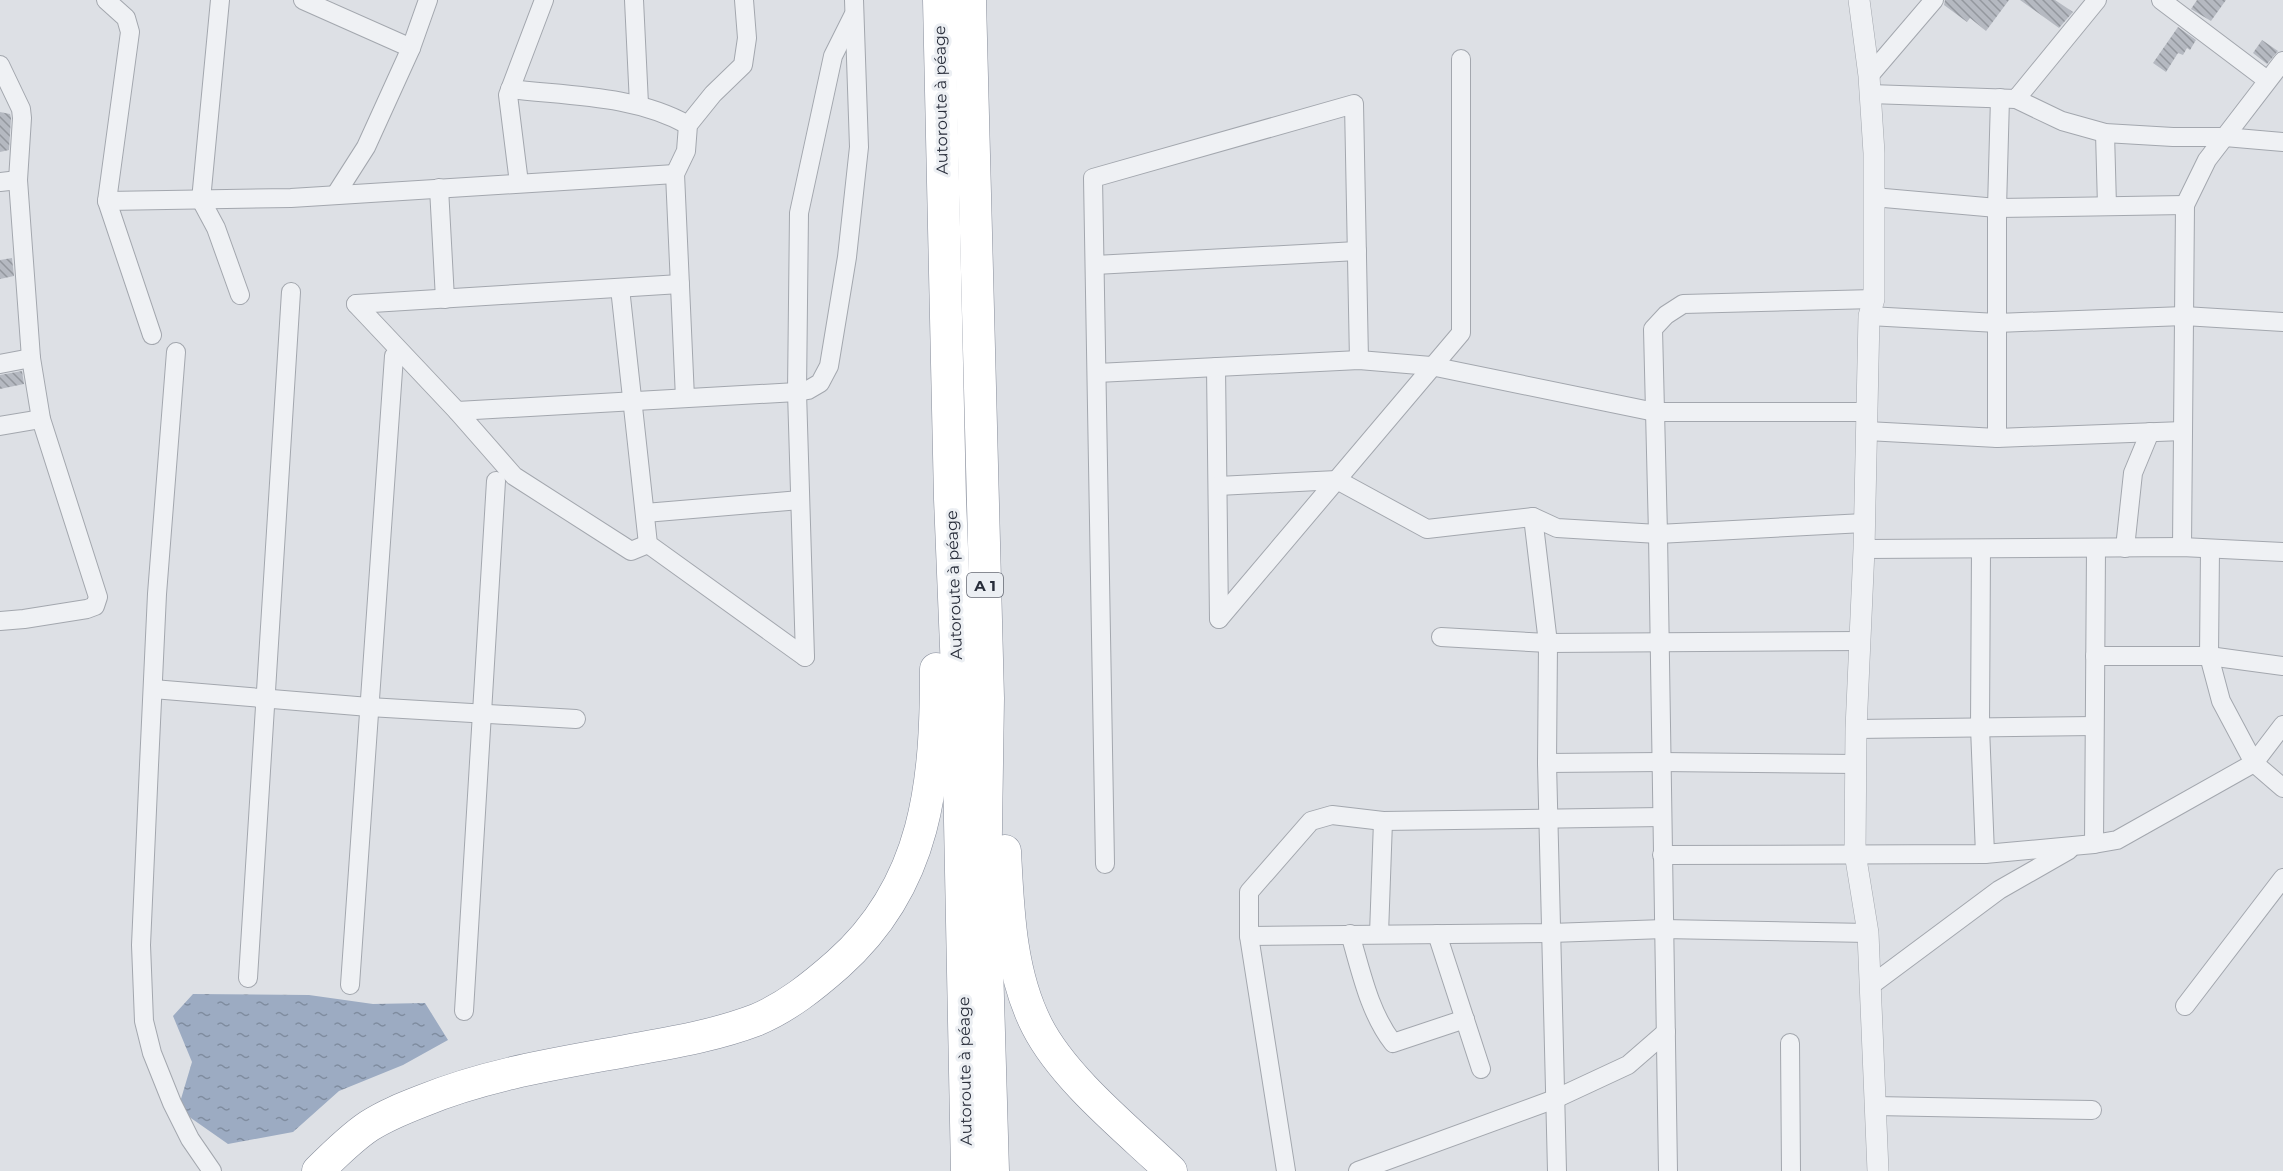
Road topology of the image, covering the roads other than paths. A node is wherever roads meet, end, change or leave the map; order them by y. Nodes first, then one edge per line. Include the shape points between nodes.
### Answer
1 (106, 0) edge
2 (220, 0) edge
3 (303, 0) edge
4 (428, 0) edge
5 (544, 0) edge
6 (634, 0) edge
7 (744, 0) edge
8 (939, 0) edge
9 (970, 0) edge
10 (1858, 0) edge
11 (1934, 0) edge
12 (2097, 0) edge
13 (2161, 0) edge
14 (854, 6) edge
15 (411, 48) junction
16 (1461, 59) dead end
17 (2283, 61) edge
18 (0, 64) edge
19 (2267, 80) junction
20 (1869, 85) junction
21 (510, 89) junction
22 (2008, 99) junction
23 (639, 104) junction
24 (688, 126) junction
25 (2105, 133) junction
26 (2225, 137) junction
27 (2283, 142) edge
28 (675, 174) junction
29 (9, 181) edge
30 (519, 183) junction
31 (439, 188) junction
32 (336, 195) junction
33 (1873, 197) junction
34 (201, 200) junction
35 (107, 201) junction
36 (2185, 205) junction
37 (2107, 206) junction
38 (1998, 208) junction
39 (1357, 252) junction
40 (1095, 266) junction
41 (680, 284) junction
42 (620, 288) junction
43 (291, 292) dead end
44 (240, 295) dead end
45 (445, 299) junction
46 (1872, 308) junction
47 (2184, 316) junction
48 (1997, 322) junction
49 (2283, 322) edge
50 (152, 335) dead end
51 (176, 352) dead end
52 (394, 356) dead end
53 (31, 358) junction
54 (1359, 360) junction
55 (0, 364) edge
56 (1431, 366) junction
57 (1216, 367) junction
58 (1097, 373) junction
59 (797, 392) junction
60 (685, 398) junction
61 (632, 401) junction
62 (457, 411) junction
63 (1655, 412) junction
64 (41, 419) junction
65 (1867, 422) junction
66 (0, 426) edge
67 (2183, 431) junction
68 (2150, 432) junction
69 (1997, 438) junction
70 (1337, 480) junction
71 (496, 481) dead end
72 (1218, 486) junction
73 (950, 499) junction
74 (800, 500) junction
75 (645, 513) junction
76 (1533, 517) junction
77 (1864, 523) junction
78 (1658, 534) junction
79 (648, 544) junction
80 (2125, 548) junction
81 (2182, 548) junction
82 (1864, 549) junction
83 (1981, 549) junction
84 (2096, 549) junction
85 (2210, 549) junction
86 (2283, 552) edge
87 (0, 621) edge
88 (1441, 637) dead end
89 (1860, 641) junction
90 (1660, 642) junction
91 (1548, 643) junction
92 (2095, 656) junction
93 (2209, 656) junction
94 (2283, 666) edge
95 (153, 689) junction
96 (265, 698) junction
97 (988, 698) junction
98 (369, 707) junction
99 (481, 712) junction
100 (576, 719) dead end
101 (2283, 725) edge
102 (2094, 726) junction
103 (1980, 727) junction
104 (1856, 729) junction
105 (1661, 762) junction
106 (1546, 763) junction
107 (1856, 764) junction
108 (2254, 764) junction
109 (2283, 788) edge
110 (1662, 817) junction
111 (1548, 819) junction
112 (1383, 821) junction
113 (2085, 845) junction
114 (1855, 853) junction
115 (1985, 854) junction
116 (1662, 855) junction
117 (1105, 864) dead end
118 (2279, 891) edge
119 (1664, 929) junction
120 (1551, 933) junction
121 (1868, 933) junction
122 (1350, 934) junction
123 (1379, 934) junction
124 (1437, 934) junction
125 (1249, 936) junction
126 (248, 978) dead end
127 (350, 985) dead end
128 (1870, 986) junction
129 (2185, 1006) dead end
130 (464, 1011) dead end
131 (1465, 1019) junction
132 (1666, 1032) junction
133 (1790, 1042) dead end
134 (1481, 1069) dead end
135 (1556, 1099) junction
136 (1875, 1106) junction
137 (2092, 1110) dead end
138 (212, 1171) edge
139 (318, 1171) edge
140 (967, 1171) edge
141 (993, 1171) edge
142 (1171, 1171) edge
143 (1286, 1171) edge
144 (1358, 1171) edge
145 (1557, 1171) edge
146 (1668, 1171) edge
147 (1791, 1171) edge
148 (1878, 1171) edge

1 - 35 street via 126,18 130,32
2 - 34 street
3 - 15 street
4 - 15 street
5 - 21 street
6 - 23 street
7 - 24 street via 747,38 743,64 713,93
8 - 73 highway, Autoroute à péage / A 1
9 - 97 highway, A 1
10 - 20 street
11 - 20 street
12 - 22 street
13 - 19 street
14 - 59 street via 833,56 800,213
14 - 59 street via 859,147 847,257 829,366 820,383
15 - 32 street via 366,147
16 - 56 street via 1461,333
17 - 19 street
18 - 29 street via 21,109
19 - 26 street
20 - 22 street
20 - 33 street
21 - 23 street
21 - 30 street
22 - 25 street
22 - 38 street
23 - 24 street via 667,113
24 - 28 street via 686,151
25 - 26 street
25 - 37 street
26 - 27 street
26 - 36 street via 2207,160
28 - 30 street
28 - 41 street
29 - 53 street
30 - 31 street
31 - 32 street
31 - 45 street
32 - 34 street
33 - 38 street
33 - 46 street
34 - 35 street
34 - 44 street via 216,228
35 - 50 street
36 - 37 street
36 - 47 street
37 - 38 street
38 - 48 street
39 - 40 street
39 - 40 street via 1354,104 1093,178
39 - 54 street
40 - 58 street
41 - 42 street
41 - 60 street
42 - 45 street
42 - 61 street
43 - 96 street
45 - 62 street via 356,304
46 - 48 street
46 - 63 street via 1683,304 1653,329
46 - 65 street
47 - 48 street
47 - 49 street
47 - 67 street
48 - 69 street
51 - 95 street
52 - 98 street
53 - 55 street
53 - 64 street
54 - 56 street
54 - 57 street
56 - 63 street
56 - 70 street
57 - 58 street
57 - 72 street
58 - 117 street
59 - 60 street
59 - 74 street
60 - 61 street
61 - 62 street
61 - 75 street
62 - 79 street via 514,476 631,551
63 - 65 street
63 - 78 street
64 - 66 street
64 - 87 street via 98,597 95,606 87,609
65 - 69 street
65 - 77 street
67 - 68 street
67 - 81 street
68 - 69 street
68 - 80 street via 2133,474
70 - 72 street
70 - 72 street via 1219,620
70 - 76 street via 1426,529
71 - 99 street
73 - 139 highway via 940,543 936,726 922,828 907,869 884,913 851,953 806,992 758,1019 707,1036 457,1087 390,1114 367,1128
73 - 140 highway, Autoroute à péage / A 1
74 - 75 street
74 - 79 street via 805,657
75 - 79 street
76 - 78 street via 1557,528
76 - 91 street
77 - 78 street
77 - 82 street
78 - 90 street
80 - 81 street
80 - 84 street
81 - 85 street
82 - 83 street
82 - 89 street
83 - 84 street
83 - 103 street
84 - 92 street
85 - 86 street
85 - 93 street
88 - 91 street
89 - 90 street
89 - 104 street
90 - 91 street
90 - 105 street
91 - 106 street
92 - 93 street
92 - 102 street
93 - 94 street
93 - 108 street via 2221,701
95 - 96 street
95 - 138 street via 141,945 144,1021 169,1096 190,1139
96 - 98 street
96 - 126 street
97 - 141 highway, A 1 via 985,895
97 - 142 highway via 1001,786 1012,943 1026,1001 1037,1027 1069,1072
98 - 99 street
98 - 127 street
99 - 100 street
99 - 130 street
101 - 108 street
102 - 103 street
102 - 113 street
103 - 104 street
103 - 115 street
104 - 107 street
105 - 106 street
105 - 107 street
105 - 110 street
106 - 111 street
107 - 114 street
108 - 109 street
108 - 113 street via 2117,840
110 - 111 street
110 - 116 street
111 - 112 street
111 - 120 street
112 - 123 street
112 - 125 street via 1332,815 1311,821 1249,892
113 - 115 street
113 - 128 street via 1999,890
114 - 115 street
114 - 116 street
114 - 121 street
116 - 119 street
118 - 129 street
119 - 120 street
119 - 121 street
119 - 132 street
120 - 124 street
120 - 135 street
121 - 128 street
122 - 123 street
122 - 125 street
122 - 131 street via 1371,1003 1393,1043
123 - 124 street
124 - 131 street
125 - 143 street
128 - 136 street
131 - 134 street
132 - 135 street via 1628,1065
132 - 146 street
133 - 147 street
135 - 144 street
135 - 145 street
136 - 137 street
136 - 148 street

